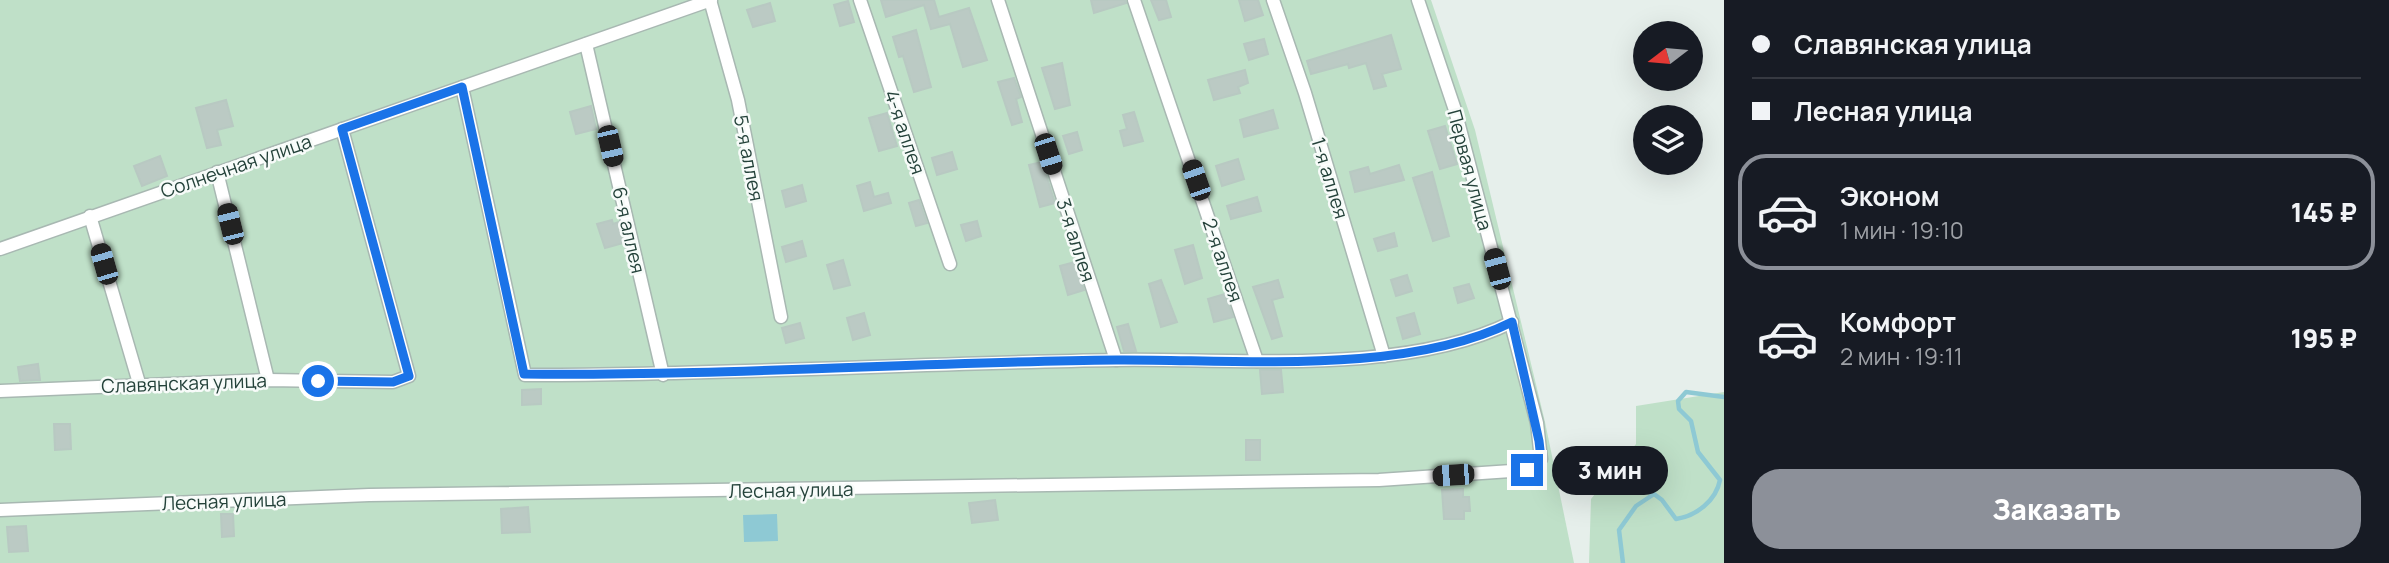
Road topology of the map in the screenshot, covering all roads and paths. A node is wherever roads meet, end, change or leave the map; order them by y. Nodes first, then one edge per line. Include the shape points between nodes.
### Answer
1 (710, 0) edge
2 (860, 0) edge
3 (998, 0) edge
4 (1134, 0) edge
5 (1273, 0) edge
6 (1418, 0) edge
7 (586, 44) junction
8 (462, 87) junction
9 (342, 129) junction
10 (217, 173) junction
11 (90, 216) junction
12 (0, 249) edge
13 (950, 264) dead end
14 (781, 317) dead end
15 (1512, 322) junction
16 (1384, 356) junction
17 (1116, 360) junction
18 (1257, 361) junction
19 (663, 375) junction
20 (0, 378) edge
21 (268, 380) junction
22 (139, 383) junction
23 (2, 391) edge
24 (1537, 423) joint
25 (0, 509) edge

1 - 7 street, Солнечная улица
1 - 14 street, 5-я аллея via 738,100
2 - 13 street, 4-я аллея
3 - 17 street, 3-я аллея
4 - 18 street, 2-я аллея
5 - 16 street, 1-я аллея
6 - 15 street, Первая улица via 1455,110
7 - 8 street, Солнечная улица
7 - 19 street, 6-я аллея
8 - 9 street, Солнечная улица
8 - 19 street via 524,374
9 - 10 street, Солнечная улица
9 - 21 street, Славянская улица via 409,376 393,382
10 - 11 street, Солнечная улица
10 - 21 street
11 - 12 street, Солнечная улица
11 - 22 street
15 - 16 street via 1415,352
15 - 24 street, Первая улица
16 - 18 street
17 - 18 street
17 - 19 street
20 - 23 street
21 - 22 street, Славянская улица
22 - 23 street, Славянская улица
24 - 25 street, Лесная улица via 1541,459 1527,470 1379,480 369,495

